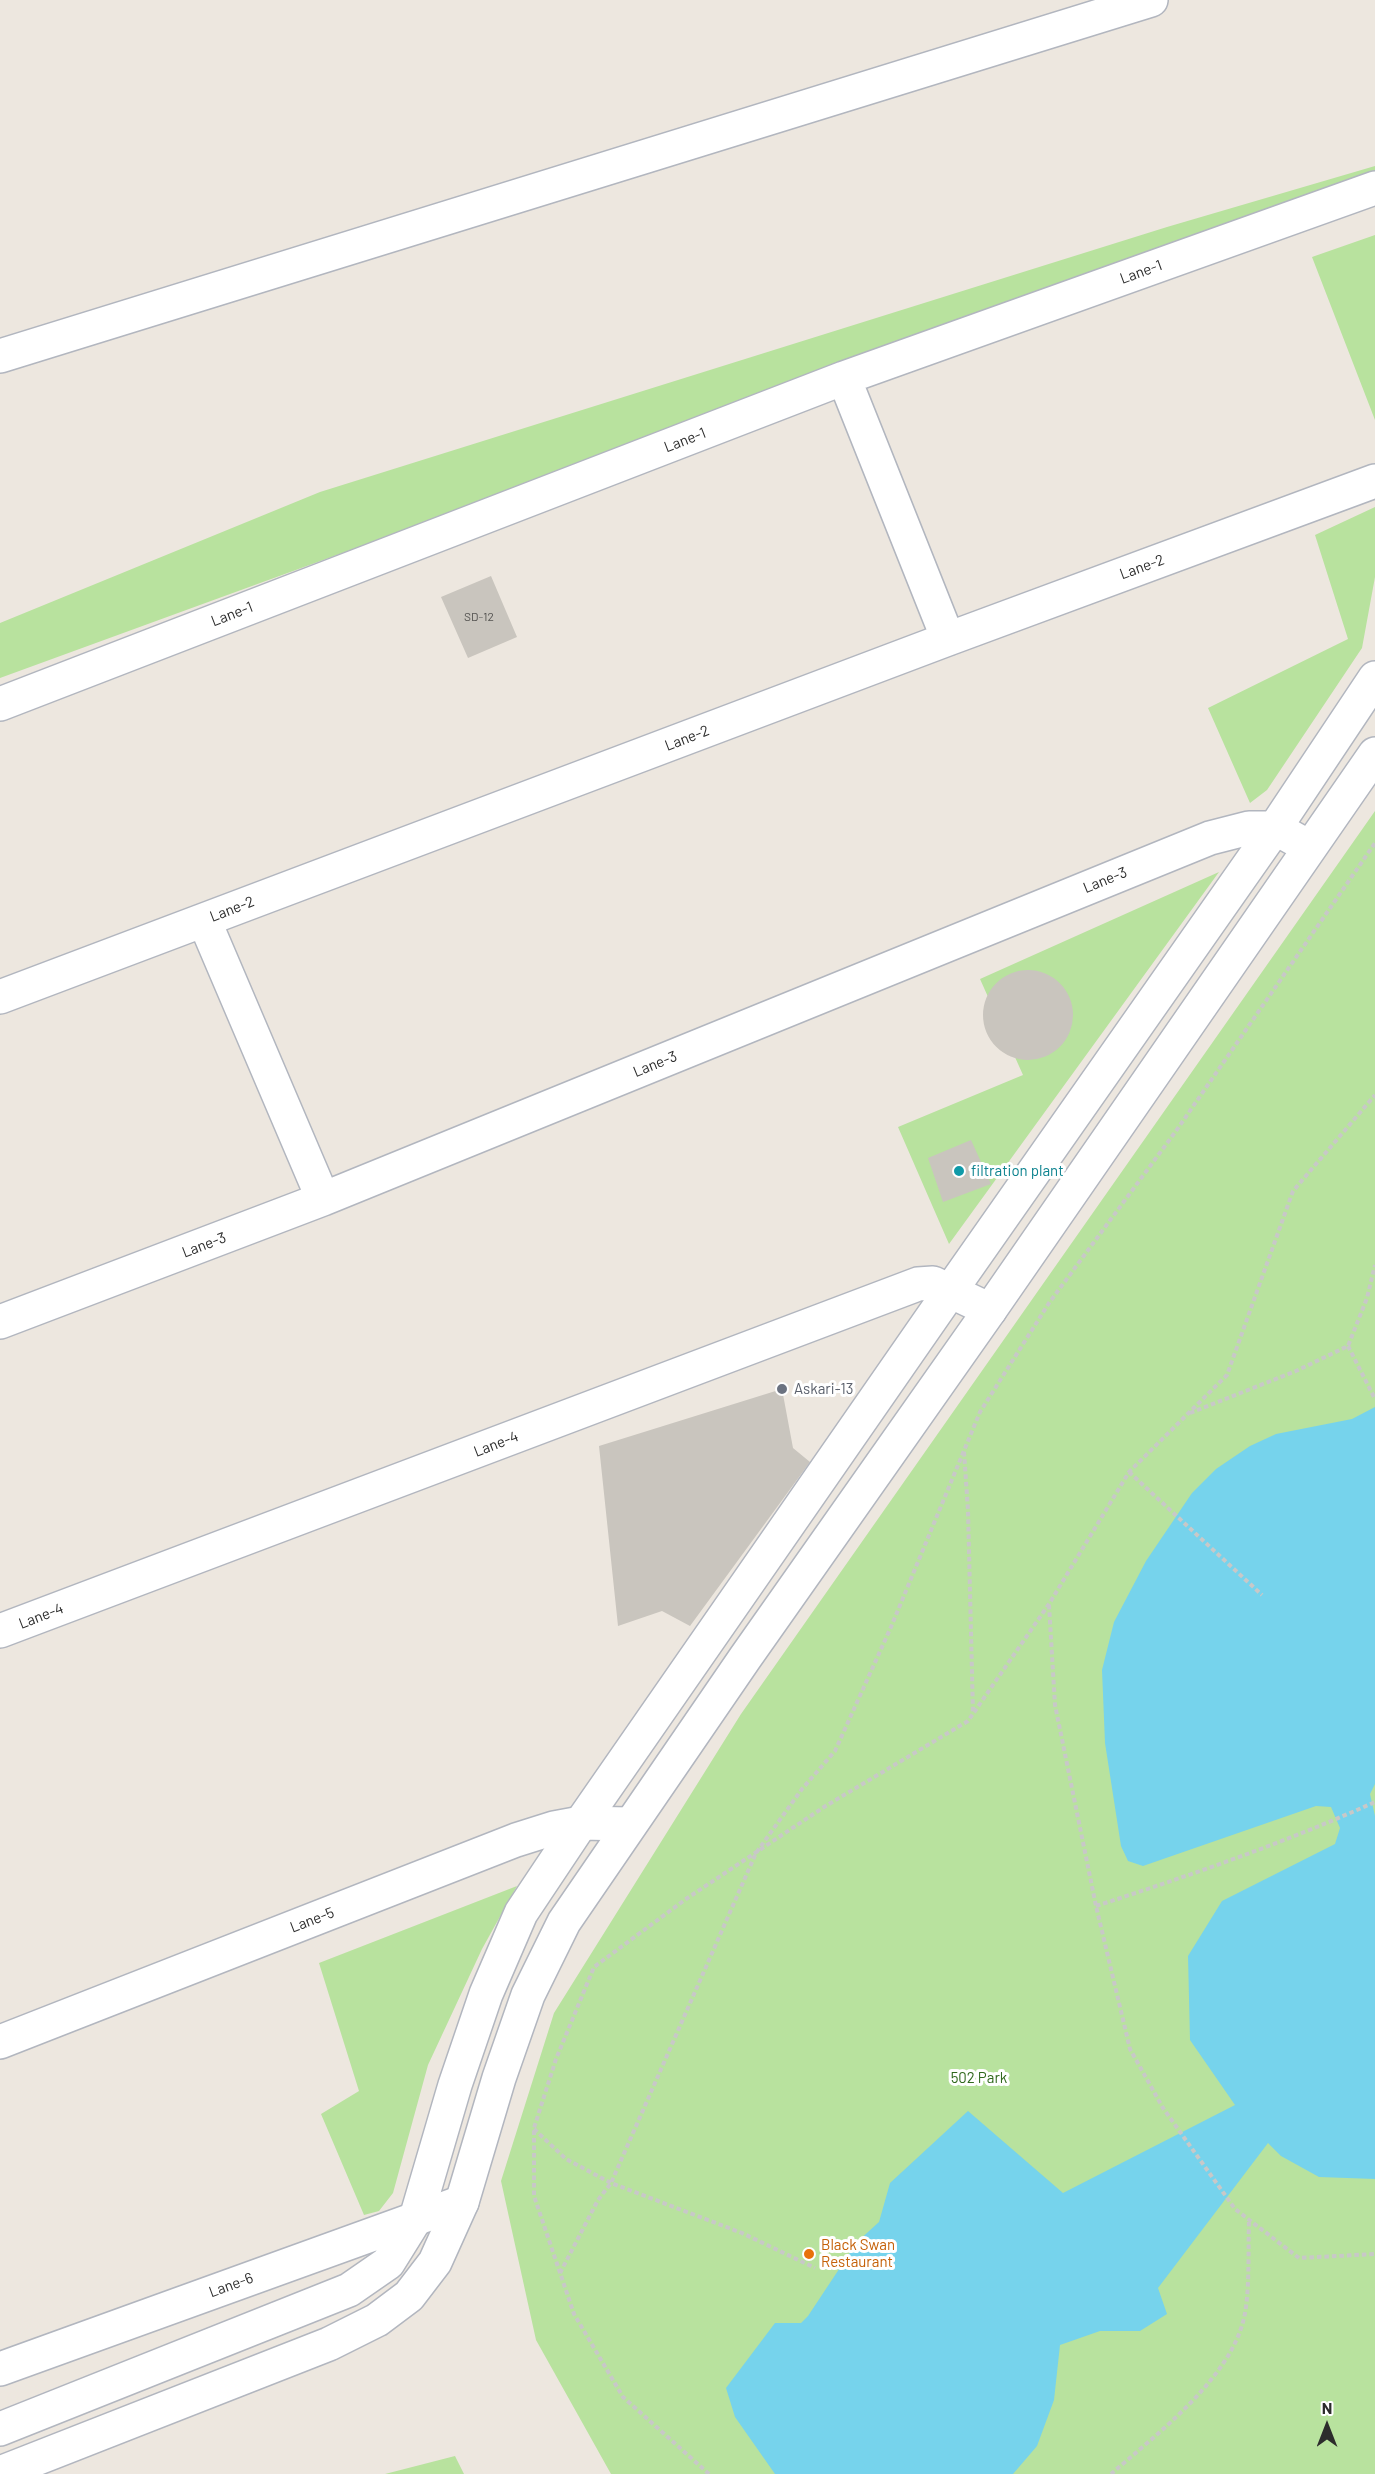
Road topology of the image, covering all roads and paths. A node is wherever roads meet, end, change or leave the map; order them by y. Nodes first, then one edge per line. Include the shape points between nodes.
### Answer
1 (1151, 0) edge
2 (1375, 188) edge
3 (0, 356) edge
4 (844, 378) junction
5 (1375, 481) edge
6 (948, 639) junction
7 (1375, 678) edge
8 (0, 704) edge
9 (1375, 754) edge
10 (1275, 828) junction
11 (1375, 843) edge
12 (1309, 847) junction
13 (204, 920) junction
14 (0, 997) edge
15 (1375, 1095) edge
16 (324, 1199) junction
17 (1375, 1265) edge
18 (951, 1290) junction
19 (990, 1310) junction
20 (0, 1322) edge
21 (1348, 1346) junction
22 (1375, 1399) edge
23 (1187, 1414) junction
24 (964, 1452) junction
25 (1129, 1472) junction
26 (1262, 1595) dead end
27 (1049, 1604) junction
28 (0, 1631) edge
29 (973, 1714) junction
30 (1375, 1802) edge
31 (581, 1823) junction
32 (629, 1824) junction
33 (756, 1853) junction
34 (1096, 1906) junction
35 (0, 2042) edge
36 (534, 2128) junction
37 (612, 2183) junction
38 (462, 2202) junction
39 (416, 2218) junction
40 (1249, 2220) junction
41 (1375, 2254) edge
42 (815, 2268) dead end
43 (560, 2274) junction
44 (0, 2369) edge
45 (0, 2429) edge
46 (0, 2473) edge
47 (710, 2474) edge
48 (1111, 2474) edge

1 - 3 street
2 - 4 street, Lane-1
4 - 6 street
4 - 8 street, Lane-1
5 - 6 street, Lane-2
6 - 13 street, Lane-2
7 - 10 street
9 - 12 street
10 - 12 street
10 - 16 street, Lane-3 via 1249,828 1209,838
10 - 18 street
11 - 24 path via 1176,1131 1049,1303 981,1412
12 - 19 street
13 - 14 street, Lane-2
13 - 16 street
15 - 23 path via 1293,1191 1227,1375
16 - 20 street, Lane-3
17 - 21 path
18 - 19 street, Lane-4
18 - 28 street, Lane-4 via 933,1283 918,1284
18 - 31 street
19 - 32 street
21 - 22 path
21 - 23 path
23 - 25 path
24 - 29 path
24 - 33 path via 835,1751 802,1788
25 - 26 path
25 - 27 path
27 - 29 path
27 - 34 path via 1055,1705
29 - 33 path via 968,1721 824,1807
30 - 34 path via 1226,1863
31 - 32 street, Lane-5
31 - 35 street, Lane-5 via 516,1840
31 - 39 street via 521,1913 486,1994
32 - 38 street via 564,1922 528,1995
33 - 36 path via 594,1967 556,2059
33 - 37 path
34 - 40 path via 1130,2049 1163,2108 1235,2210
36 - 37 path via 566,2159
36 - 43 path via 534,2196
37 - 42 path via 742,2232
37 - 43 path via 598,2200
38 - 39 street, Lane-6
38 - 46 street via 435,2262 409,2296 377,2320 329,2344
39 - 44 street, Lane-6
39 - 45 street via 388,2263 349,2290
40 - 41 path via 1299,2258
40 - 48 path via 1244,2318 1227,2361 1176,2418
43 - 47 path via 574,2314 623,2397

